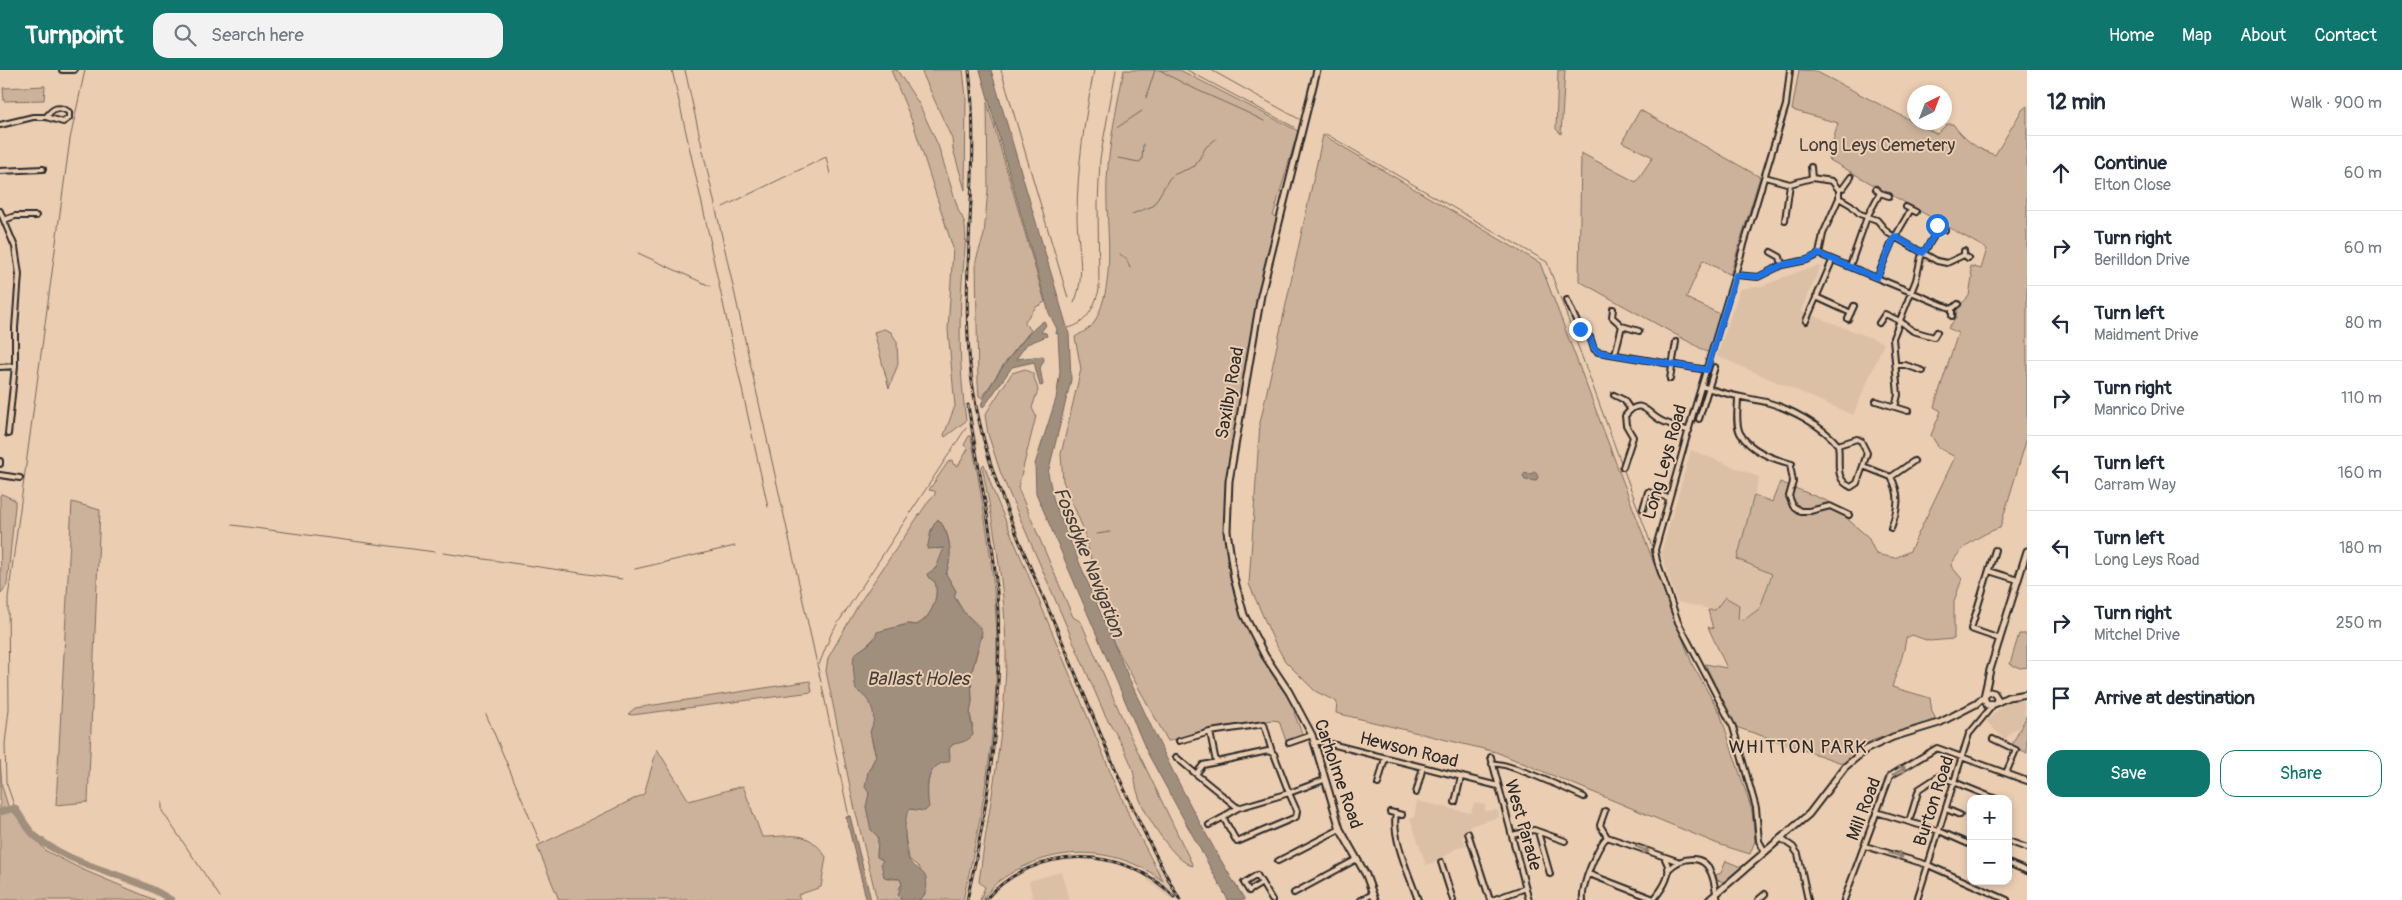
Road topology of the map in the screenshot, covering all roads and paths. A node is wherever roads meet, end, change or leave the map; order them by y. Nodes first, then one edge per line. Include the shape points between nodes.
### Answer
1 (62, 70) edge
2 (74, 70) edge
3 (1317, 70) edge
4 (1790, 70) edge
5 (46, 117) junction
6 (0, 125) edge
7 (1811, 167) dead end
8 (42, 169) dead end
9 (0, 171) edge
10 (1765, 177) junction
11 (1851, 177) dead end
12 (1812, 178) junction
13 (1790, 184) junction
14 (1876, 189) dead end
15 (1839, 190) junction
16 (1880, 193) junction
17 (1889, 196) dead end
18 (1838, 198) junction
19 (1906, 207) dead end
20 (0, 210) edge
21 (1910, 211) junction
22 (1916, 212) dead end
23 (36, 216) dead end
24 (1868, 217) junction
25 (4, 220) junction
26 (1785, 220) dead end
27 (1936, 224) dead end
28 (1939, 228) junction
29 (1945, 230) dead end
30 (1895, 236) junction
31 (1771, 252) dead end
32 (1923, 253) junction
33 (1819, 254) junction
34 (1966, 255) dead end
35 (1832, 261) junction
36 (1782, 265) junction
37 (1850, 266) junction
38 (1736, 275) junction
39 (1877, 278) junction
40 (1912, 292) junction
41 (1816, 297) junction
42 (1567, 300) dead end
43 (1958, 304) dead end
44 (1854, 306) dead end
45 (1612, 309) dead end
46 (1952, 309) junction
47 (1851, 313) junction
48 (1952, 316) dead end
49 (1848, 319) dead end
50 (1806, 320) dead end
51 (1900, 321) junction
52 (1879, 323) dead end
53 (1622, 326) junction
54 (1639, 331) dead end
55 (1937, 332) dead end
56 (1676, 342) dead end
57 (1615, 354) junction
58 (1674, 364) junction
59 (1896, 365) junction
60 (15, 366) junction
61 (0, 367) edge
62 (1715, 367) dead end
63 (1707, 370) junction
64 (1923, 371) dead end
65 (1670, 379) dead end
66 (1702, 386) junction
67 (1708, 389) junction
68 (1614, 395) dead end
69 (1738, 398) junction
70 (1876, 401) dead end
71 (1895, 407) junction
72 (1630, 409) junction
73 (1908, 411) dead end
74 (1699, 418) dead end
75 (9, 426) junction
76 (16, 427) dead end
77 (1689, 431) junction
78 (8, 434) dead end
79 (1838, 445) junction
80 (1914, 461) dead end
81 (1864, 466) junction
82 (1624, 467) dead end
83 (0, 475) edge
84 (1891, 477) junction
85 (20, 478) dead end
86 (1669, 498) junction
87 (1643, 509) dead end
88 (1849, 515) dead end
89 (1891, 528) dead end
90 (1995, 550) dead end
91 (2027, 551) edge
92 (1989, 571) junction
93 (2018, 580) junction
94 (2000, 639) junction
95 (1988, 683) junction
96 (1995, 694) junction
97 (2027, 694) edge
98 (1985, 695) junction
99 (2008, 697) junction
100 (1976, 704) junction
101 (1990, 704) junction
102 (1300, 711) joint
103 (1210, 732) junction
104 (1312, 735) junction
105 (1993, 739) dead end
106 (1179, 741) dead end
107 (1314, 742) junction
108 (1289, 743) dead end
109 (1272, 752) junction
110 (1962, 756) junction
111 (1176, 757) dead end
112 (1385, 758) junction
113 (1491, 758) dead end
114 (1216, 762) junction
115 (1492, 764) junction
116 (1423, 767) junction
117 (2006, 773) junction
118 (1196, 774) junction
119 (1461, 777) junction
120 (1324, 780) junction
121 (1955, 780) junction
122 (2027, 782) edge
123 (1378, 784) dead end
124 (1498, 786) junction
125 (1289, 792) junction
126 (1416, 793) dead end
127 (1987, 795) edge
128 (1584, 796) dead end
129 (1455, 802) dead end
130 (1238, 808) junction
131 (1946, 809) junction
132 (1606, 811) dead end
133 (1390, 812) dead end
134 (1876, 812) junction
135 (1396, 814) junction
136 (1402, 815) dead end
137 (1960, 815) dead end
138 (1224, 817) junction
139 (1909, 822) junction
140 (1209, 824) dead end
141 (1340, 828) junction
142 (1939, 831) junction
143 (1538, 832) junction
144 (1468, 833) dead end
145 (1512, 835) junction
146 (1607, 837) junction
147 (1780, 838) junction
148 (1565, 841) dead end
149 (2012, 842) edge
150 (1967, 843) edge
151 (1865, 846) junction
152 (2027, 848) edge
153 (1764, 852) junction
154 (1665, 858) junction
155 (1357, 859) junction
156 (1278, 861) dead end
157 (1677, 861) junction
158 (1441, 862) dead end
159 (1928, 865) junction
160 (2012, 865) edge
161 (1669, 869) junction
162 (2027, 871) edge
163 (1550, 874) dead end
164 (1590, 874) junction
165 (1262, 883) junction
166 (1714, 886) junction
167 (1526, 888) junction
168 (1722, 889) junction
169 (1294, 893) dead end
170 (1765, 894) dead end
171 (1374, 897) edge
172 (1717, 897) edge
173 (1654, 899) edge
174 (1272, 900) edge
175 (1361, 900) edge
176 (1418, 900) edge
177 (1453, 900) edge
178 (1491, 900) edge
179 (1529, 900) edge
180 (1583, 900) edge
181 (1709, 900) edge
182 (1758, 900) edge
183 (1808, 900) edge
184 (1844, 900) edge
185 (1918, 900) edge
186 (2006, 900) edge

1 - 2 street
3 - 102 main road, Saxilby Road via 1265,274 1230,471 1227,507 1232,564 1244,615 1265,656
4 - 10 street, Long Leys Road via 1786,105
5 - 5 street via 55,108 69,114 63,122
5 - 6 street via 24,118
7 - 12 street
8 - 9 street
10 - 13 street
10 - 38 street, Long Leys Road
11 - 15 street
12 - 13 street
12 - 15 street via 1832,181
13 - 26 street
14 - 16 street
15 - 18 street
16 - 17 street
16 - 24 street
18 - 24 street
18 - 33 street via 1823,234
19 - 21 street
20 - 25 street
21 - 22 street
21 - 30 street
23 - 25 street
24 - 30 street
24 - 37 street
25 - 60 street via 15,248 20,274
27 - 28 street
28 - 29 street
28 - 32 street
30 - 32 street
30 - 39 street
31 - 36 street via 1780,258
32 - 34 street via 1942,263
32 - 40 street
33 - 35 street
33 - 36 street
35 - 37 street
35 - 41 street
36 - 38 street via 1758,277
37 - 39 street
38 - 63 street, Long Leys Road
39 - 40 street
40 - 46 street
40 - 51 street
41 - 47 street
41 - 50 street
42 - 57 street via 1580,329 1590,338 1594,348 1598,352
43 - 46 street
44 - 47 street
45 - 53 street via 1612,317
46 - 48 street
47 - 49 street
51 - 52 street via 1885,314
51 - 55 street via 1912,331 1934,337
51 - 59 street via 1893,338
53 - 54 street
53 - 57 street
56 - 58 street
57 - 58 street
58 - 63 street
58 - 65 street
59 - 64 street
59 - 71 street via 1898,395
60 - 61 street
60 - 75 street
62 - 67 street
63 - 66 street, Long Leys Road
66 - 67 street
66 - 77 street, Long Leys Road
67 - 69 street
67 - 74 street
68 - 72 street via 1622,398
69 - 79 street via 1767,402 1814,423
69 - 88 street via 1740,432 1747,442 1761,453 1792,464 1789,501 1793,506 1810,511 1830,506
70 - 71 street
71 - 73 street
72 - 77 street via 1637,406 1646,408 1660,421
72 - 82 street via 1625,416 1633,437
75 - 76 street
75 - 78 street
77 - 86 street, Long Leys Road
79 - 81 street via 1857,439 1861,441 1867,453
79 - 81 street via 1839,476 1846,484 1851,487 1857,483
80 - 84 street
81 - 84 street
83 - 85 street
84 - 89 street via 1898,498
86 - 87 street via 1648,492
86 - 153 street, Long Leys Road via 1657,540 1657,561 1682,632 1734,727 1757,809 1759,841
90 - 92 street
91 - 93 main road
92 - 93 street
92 - 94 street via 1971,629
93 - 94 main road
94 - 95 main road
95 - 96 main road
95 - 98 main road
96 - 98 main road
96 - 99 main road
96 - 101 main road
97 - 99 main road
98 - 100 main road
98 - 101 main road
99 - 101 main road
100 - 101 main road
100 - 147 main road via 1939,723 1893,737 1865,750 1845,768 1809,814
101 - 110 street, Burton Road via 1986,715 1972,729
102 - 104 main road, Carholme Road
103 - 106 street
103 - 109 street via 1262,723
103 - 114 street
104 - 107 main road, Carholme Road
104 - 108 street
105 - 117 street via 2016,750
107 - 112 street, Hewson Road
107 - 120 main road, Carholme Road
109 - 114 street
109 - 125 street
110 - 117 street, Mill Road
110 - 121 street, Burton Road
134 -> 110 street, Mill Road via 1893,774 1934,749
111 - 118 street
112 - 116 street, Hewson Road
112 - 123 street
113 - 115 street, West Parade
114 - 118 street via 1203,765
115 - 124 street, West Parade
115 - 128 street via 1511,767
116 - 119 street, Hewson Road
116 - 126 street
117 - 122 street, Mill Road
118 - 130 street
119 - 124 street, Hewson Road
119 - 129 street
120 - 125 street
120 - 141 main road, Carholme Road
121 - 127 street
121 - 131 street, Burton Road
121 - 139 street via 1939,776 1919,789
124 - 145 street, West Parade
125 - 130 street
125 - 138 street via 1298,814 1296,817 1237,842
130 - 138 street
131 - 137 street
131 - 142 street, Burton Road
132 - 146 street via 1600,825
133 - 135 street
134 - 139 street
134 - 151 street, Mill Road
135 - 136 street
135 - 176 street via 1397,835
138 - 140 street
139 - 142 street
141 - 155 main road, Carholme Road
141 - 156 street
142 - 150 street
142 - 159 street, Burton Road
143 - 145 street via 1530,830
143 - 148 street
143 - 163 street
144 - 178 street
145 - 167 street, West Parade
146 -> 154 street
146 - 164 street via 1596,852
147 - 153 main road
147 - 183 street via 1798,854
149 - 152 street
151 -> 159 street
151 - 184 street, Mill Road
153 - 168 main road
154 - 157 street
154 - 161 street
155 - 169 street
155 - 171 main road, Carholme Road
157 - 161 street
157 - 166 street via 1692,858 1706,864
158 - 177 street
159 - 185 street, Burton Road
159 - 186 street
160 - 162 street
161 - 173 street via 1665,884
164 - 173 street
164 - 180 street via 1582,893
165 - 165 street via 1257,876 1244,883 1249,891
165 - 174 street
166 - 168 street
166 - 172 street
167 - 178 street
167 - 179 street, West Parade
168 - 172 main road
170 - 182 street
171 - 175 street
172 - 181 main road

